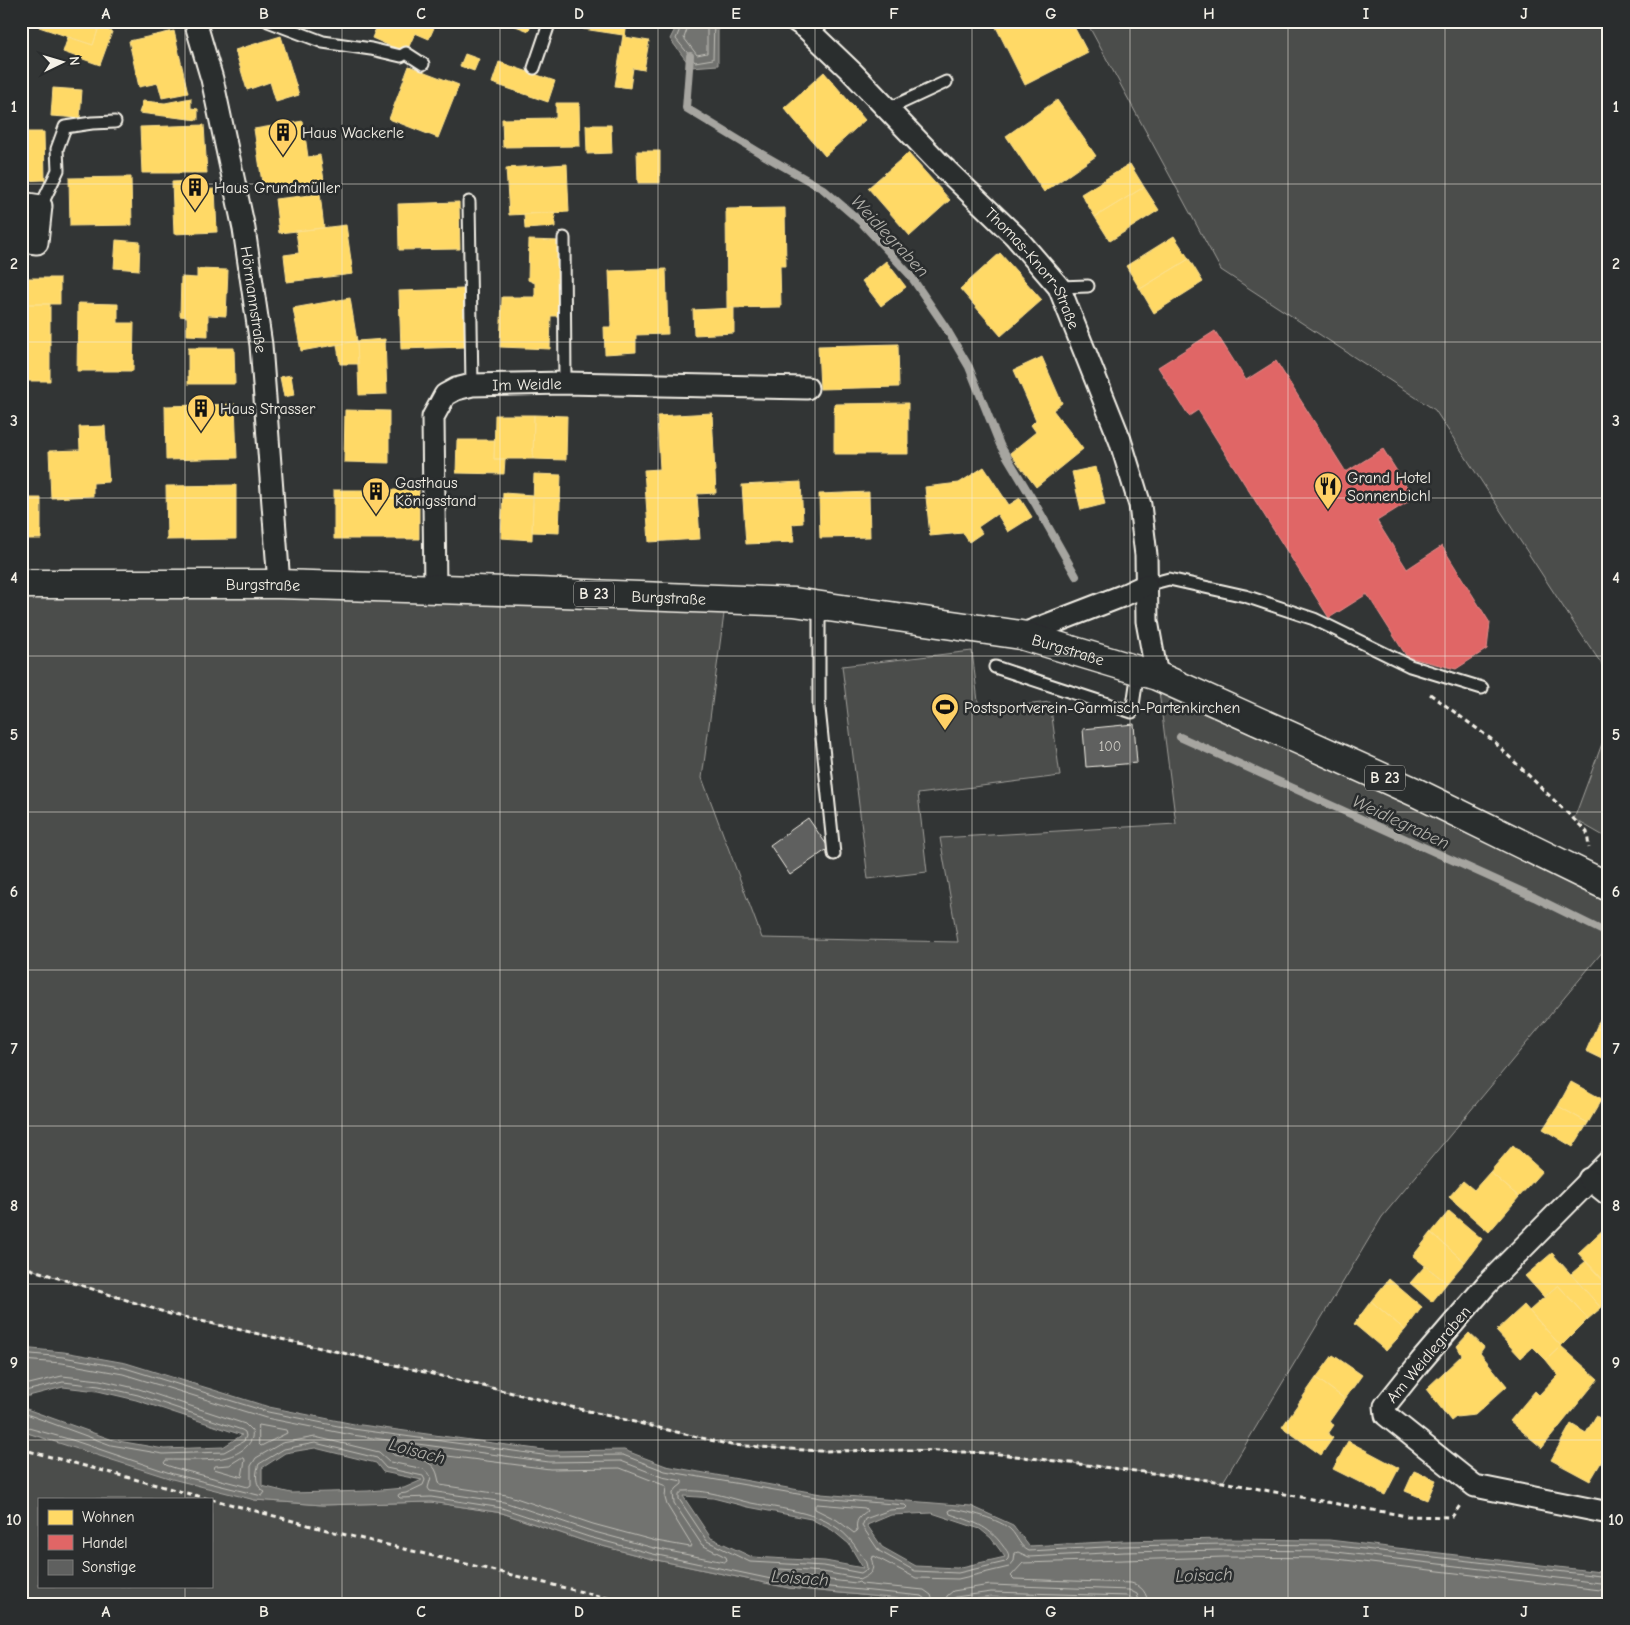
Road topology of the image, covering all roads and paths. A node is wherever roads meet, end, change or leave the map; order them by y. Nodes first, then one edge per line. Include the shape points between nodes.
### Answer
1 (195, 21) edge
2 (268, 21) edge
3 (550, 21) edge
4 (796, 21) edge
5 (423, 64) dead end
6 (534, 68) dead end
7 (946, 82) dead end
8 (888, 109) junction
9 (115, 122) dead end
10 (469, 202) dead end
11 (31, 205) edge
12 (564, 238) dead end
13 (21, 241) edge
14 (1088, 286) dead end
15 (1059, 287) junction
16 (565, 384) junction
17 (472, 385) junction
18 (807, 388) dead end
19 (21, 584) edge
20 (279, 584) junction
21 (1146, 585) junction
22 (435, 589) junction
23 (819, 605) junction
24 (1022, 635) junction
25 (995, 667) dead end
26 (1148, 673) junction
27 (1482, 688) dead end
28 (1430, 694) dead end
29 (834, 854) dead end
30 (1601, 883) edge
31 (1609, 1161) edge
32 (1589, 1179) junction
33 (1609, 1195) edge
34 (21, 1266) edge
35 (21, 1449) edge
36 (1475, 1486) junction
37 (206, 1498) edge
38 (212, 1500) edge
39 (1609, 1514) edge
40 (648, 1604) edge

1 - 20 street, Hörmannstraße via 212,79 247,248 261,345
2 - 5 lane via 324,42 401,56 406,53
3 - 6 lane
4 - 8 street, Thomas-Knorr-Straße
7 - 8 lane
8 - 15 street, Thomas-Knorr-Straße via 1015,236
9 - 11 lane via 65,127 57,149 58,170
10 - 17 lane
11 - 13 street via 37,243
12 - 16 lane
14 - 15 lane
15 - 21 street, Thomas-Knorr-Straße via 1120,440 1140,504
16 - 17 street, Im Weidle
16 - 18 street, Im Weidle
17 - 22 street, Im Weidle via 445,395 433,417
19 - 20 main road, Burgstraße / B 23
20 - 22 main road, Burgstraße / B 23
21 - 24 street
21 - 26 street, Thomas-Knorr-Straße
21 - 27 lane via 1169,579 1245,596 1314,619 1410,666
22 - 23 main road, Burgstraße / B 23
23 - 24 main road, Burgstraße / B 23
23 - 29 lane via 819,708
24 - 26 main road, Burgstraße / B 23
25 - 26 lane via 1132,712
26 - 30 main road, B 23 via 1415,792
28 - 30 path via 1491,739 1587,832
31 - 32 street, Am Weidlegraben
32 - 33 street
32 - 36 street, Am Weidlegraben via 1487,1284 1385,1406 1386,1414
34 - 36 path via 170,1314 731,1445 819,1451 991,1453 1223,1482 1407,1516 1452,1517
35 - 37 path
36 - 39 street, Am Weidlegraben
38 - 40 path via 607,1598

